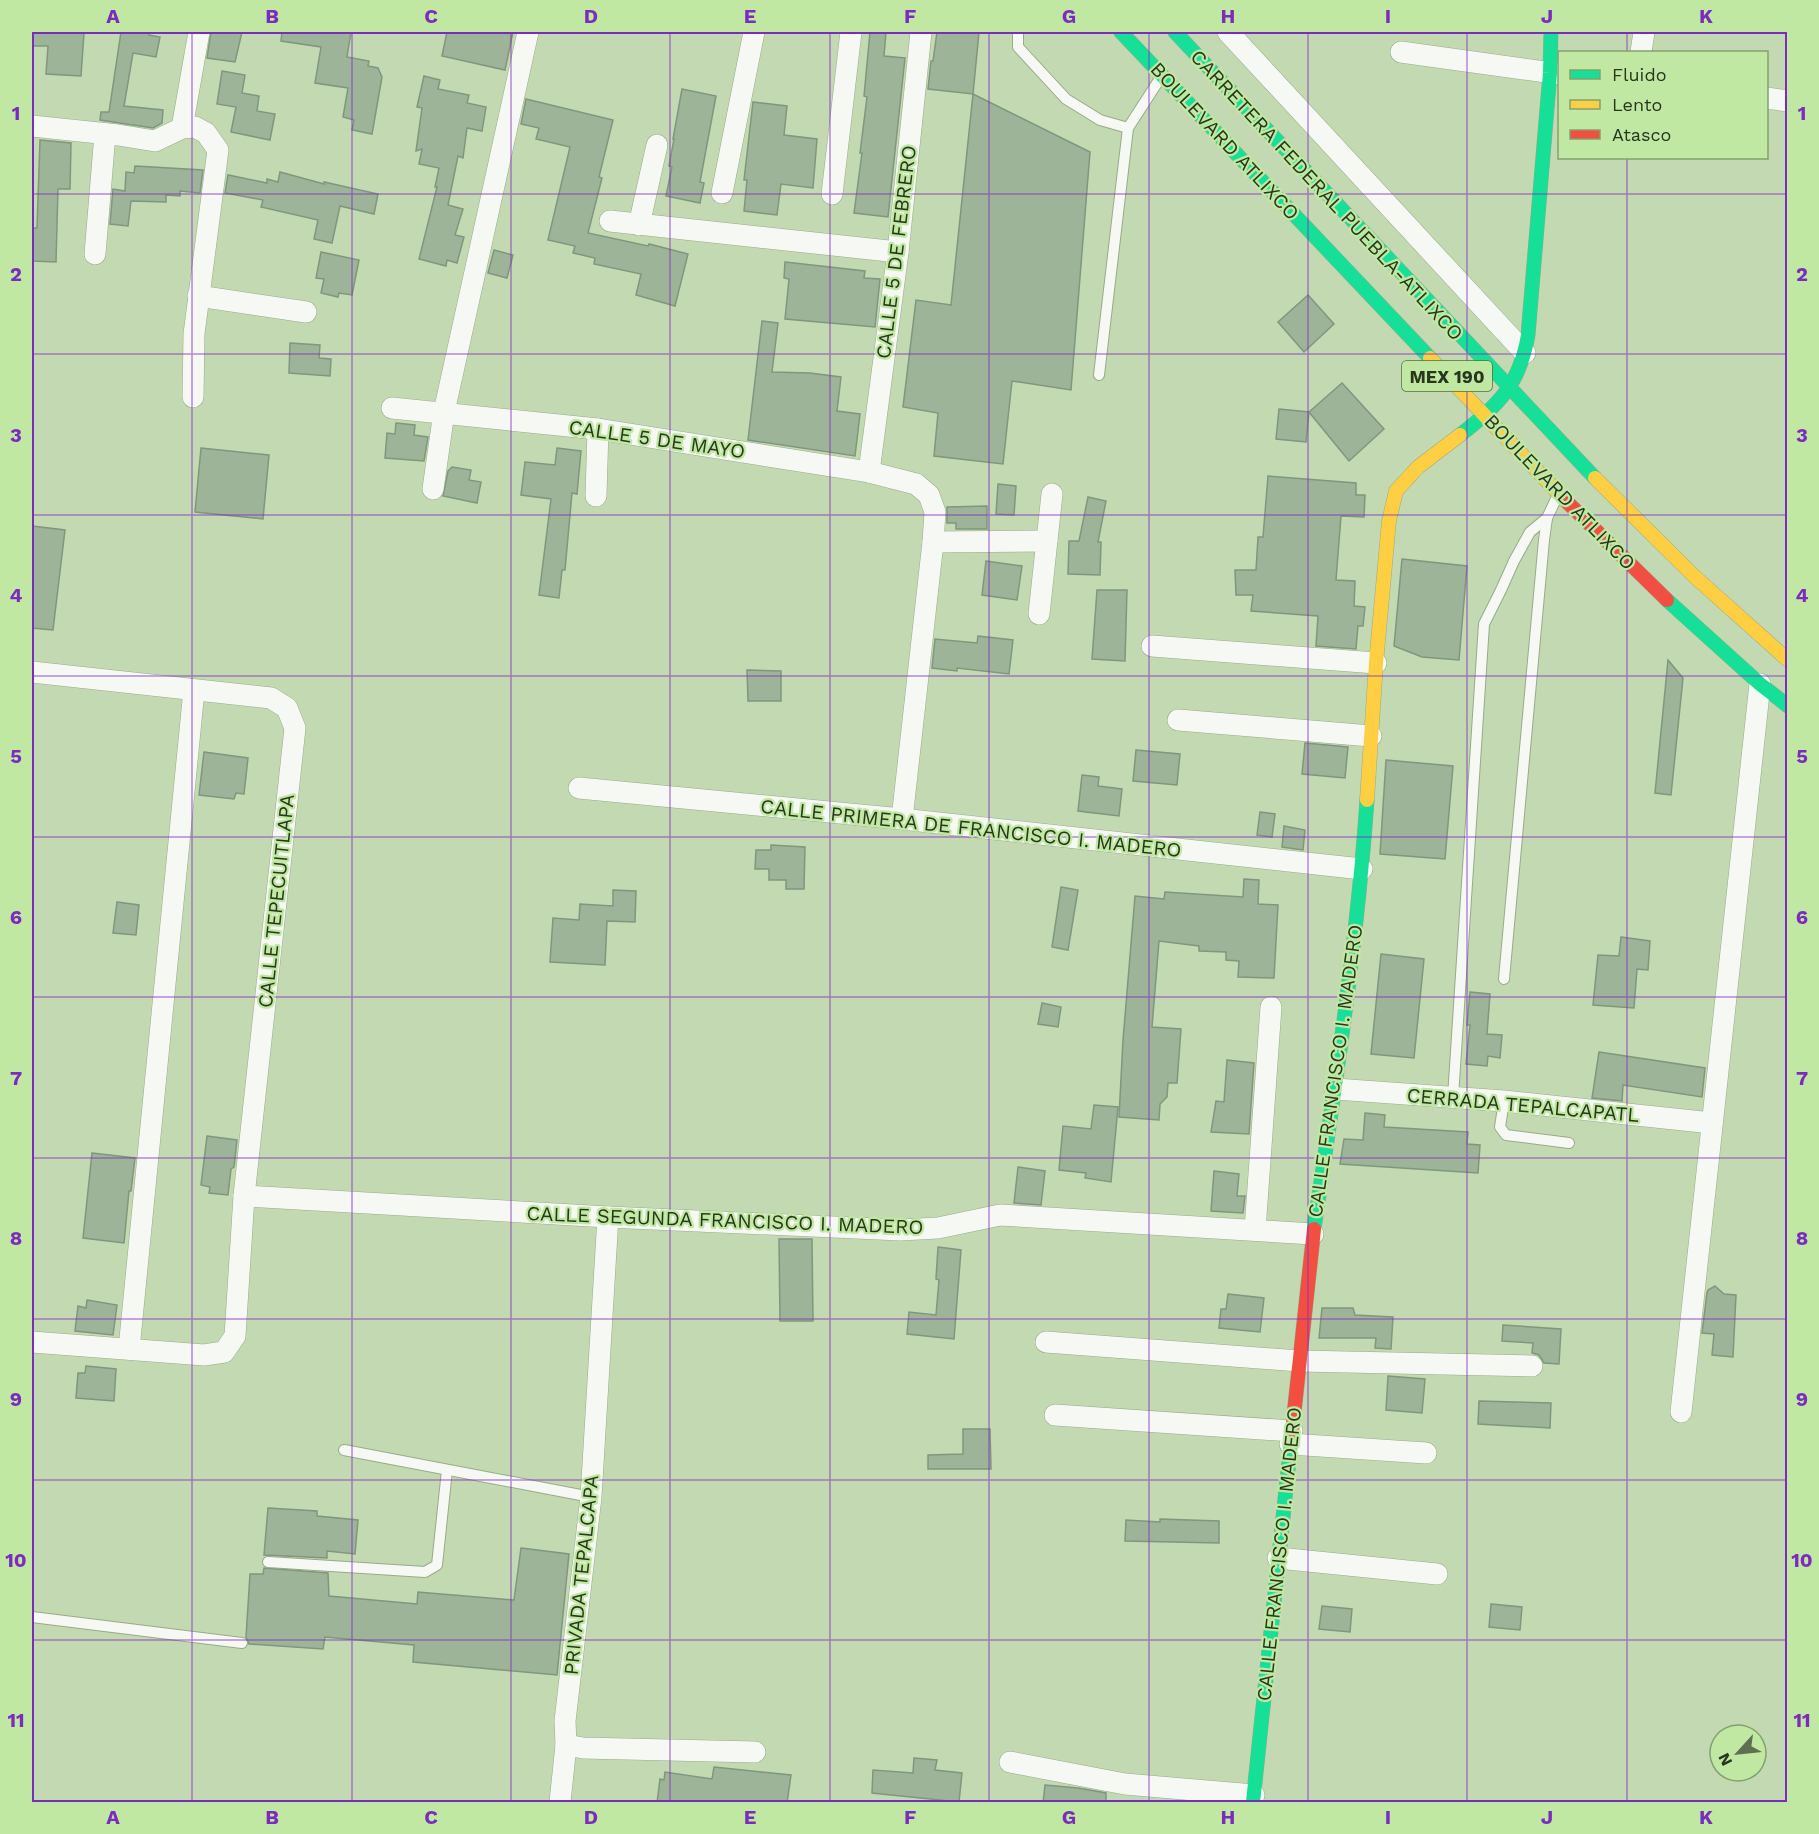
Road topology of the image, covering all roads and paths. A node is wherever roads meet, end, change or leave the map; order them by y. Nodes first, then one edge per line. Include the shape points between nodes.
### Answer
1 (199, 32) edge
2 (528, 32) edge
3 (753, 32) edge
4 (851, 32) edge
5 (921, 32) edge
6 (1018, 32) edge
7 (1123, 32) edge
8 (1175, 32) edge
9 (1228, 32) edge
10 (1551, 32) edge
11 (1644, 32) edge
12 (1641, 51) edge
13 (1401, 52) dead end
14 (1555, 74) edge
15 (1163, 75) junction
16 (1768, 98) edge
17 (1788, 100) edge
18 (32, 126) edge
19 (182, 128) junction
20 (1128, 128) junction
21 (105, 134) junction
22 (657, 145) dead end
23 (722, 193) dead end
24 (832, 194) dead end
25 (610, 221) dead end
26 (639, 225) junction
27 (898, 252) junction
28 (95, 254) dead end
29 (198, 296) junction
30 (306, 312) dead end
31 (1525, 353) junction
32 (1099, 375) dead end
33 (1509, 389) junction
34 (193, 397) dead end
35 (392, 408) dead end
36 (444, 412) junction
37 (1485, 416) junction
38 (598, 429) junction
39 (869, 472) junction
40 (433, 489) dead end
41 (1052, 494) dead end
42 (1559, 494) junction
43 (596, 496) dead end
44 (1547, 518) junction
45 (1047, 541) junction
46 (933, 542) junction
47 (1039, 614) dead end
48 (1152, 646) dead end
49 (1783, 652) edge
50 (1376, 663) junction
51 (32, 672) edge
52 (1760, 684) junction
53 (194, 690) junction
54 (1788, 706) edge
55 (1178, 720) dead end
56 (1371, 736) junction
57 (579, 788) dead end
58 (902, 819) junction
59 (1362, 869) junction
60 (1504, 979) dead end
61 (1271, 1007) dead end
62 (1335, 1089) junction
63 (1453, 1097) junction
64 (1504, 1101) junction
65 (1712, 1123) junction
66 (1569, 1143) dead end
67 (244, 1196) junction
68 (608, 1217) junction
69 (1255, 1230) junction
70 (1313, 1234) junction
71 (32, 1341) edge
72 (1046, 1342) dead end
73 (129, 1349) junction
74 (1299, 1360) junction
75 (1532, 1366) dead end
76 (1681, 1412) dead end
77 (1055, 1415) dead end
78 (1291, 1437) junction
79 (344, 1450) dead end
80 (1426, 1453) dead end
81 (447, 1470) junction
82 (591, 1497) junction
83 (1278, 1558) junction
84 (268, 1563) dead end
85 (1437, 1574) dead end
86 (32, 1617) edge
87 (242, 1643) dead end
88 (566, 1745) junction
89 (755, 1752) dead end
90 (1010, 1762) dead end
91 (1253, 1799) edge
92 (560, 1803) edge

1 - 19 street
2 - 36 street
3 - 23 street
4 - 24 street
5 - 27 street, CALLE 5 DE FEBRERO
6 - 20 lane via 1018,47 1066,99 1100,120
7 - 15 street, BOULEVARD ATLIXCO / MEX 190
8 - 33 street, CARRETERA FEDERAL PUEBLA-ATLIXCO / MEX 190
9 - 31 street
10 - 14 street, CALLE FRANCISCO I. MADERO
11 - 12 street
13 - 14 street
14 - 31 street, CALLE FRANCISCO I. MADERO
15 - 20 lane
15 - 37 street, BOULEVARD ATLIXCO / MEX 190
16 - 17 street
18 - 21 street
19 - 21 street via 155,141
19 - 29 street via 195,127 206,133 218,150
20 - 32 lane
21 - 28 street
22 - 26 street
25 - 26 street
26 - 27 street
27 - 39 street, CALLE 5 DE FEBRERO
29 - 30 street
29 - 34 street
31 - 33 street, CALLE FRANCISCO I. MADERO
33 - 37 street, CALLE FRANCISCO I. MADERO
33 - 49 street, CARRETERA FEDERAL PUEBLA-ATLIXCO / MEX 190 via 1695,577
35 - 36 street, CALLE 5 DE MAYO
36 - 38 street, CALLE 5 DE MAYO
36 - 40 street
37 - 42 street, BOULEVARD ATLIXCO / MEX 190
37 - 50 street, CALLE FRANCISCO I. MADERO via 1418,467 1396,491 1389,521
38 - 39 street, CALLE 5 DE MAYO
38 - 43 street
39 - 46 street, CALLE 5 DE MAYO via 916,484 929,495 935,512
41 - 45 street
42 - 44 lane
42 - 52 street, BOULEVARD ATLIXCO / MEX 190
44 - 60 lane
44 - 63 lane via 1530,532 1484,624
45 - 46 street
45 - 47 street
46 - 58 street, CALLE 5 DE MAYO
48 - 50 street
50 - 56 street, CALLE FRANCISCO I. MADERO
51 - 53 street, CALLE TEPECUITLAPA
52 - 54 street, BOULEVARD ATLIXCO / MEX 190
52 - 65 street
53 - 67 street, CALLE TEPECUITLAPA via 271,698 287,708 295,728
53 - 73 street
55 - 56 street
56 - 59 street, CALLE FRANCISCO I. MADERO
57 - 58 street, CALLE PRIMERA DE FRANCISCO I. MADERO
58 - 59 street, CALLE PRIMERA DE FRANCISCO I. MADERO
59 - 62 street, CALLE FRANCISCO I. MADERO
61 - 69 street
62 - 63 street, CERRADA TEPALCAPATL
62 - 70 street, CALLE FRANCISCO I. MADERO
63 - 64 street, CERRADA TEPALCAPATL
64 - 65 street, CERRADA TEPALCAPATL
64 - 66 lane via 1500,1127 1506,1135
65 - 76 street
67 - 68 street, CALLE SEGUNDA FRANCISCO I. MADERO
67 - 73 street, CALLE TEPECUITLAPA via 235,1336 224,1352 204,1355
68 - 69 street, CALLE SEGUNDA FRANCISCO I. MADERO via 900,1230 938,1228 1000,1215
68 - 82 street, PRIVADA TEPALCAPA
69 - 70 street, CALLE SEGUNDA FRANCISCO I. MADERO
70 - 74 street, CALLE FRANCISCO I. MADERO
71 - 73 street
72 - 74 street
74 - 75 street
74 - 78 street, CALLE FRANCISCO I. MADERO
77 - 78 street
78 - 80 street
78 - 83 street, CALLE FRANCISCO I. MADERO
79 - 81 lane
81 - 82 lane
81 - 84 lane via 437,1565 424,1572
82 - 88 street, PRIVADA TEPALCAPA via 565,1721
83 - 85 street
83 - 91 street, CALLE FRANCISCO I. MADERO
86 - 87 lane
88 - 89 street
88 - 92 street, PRIVADA TEPALCAPA
90 - 91 street via 1125,1784

